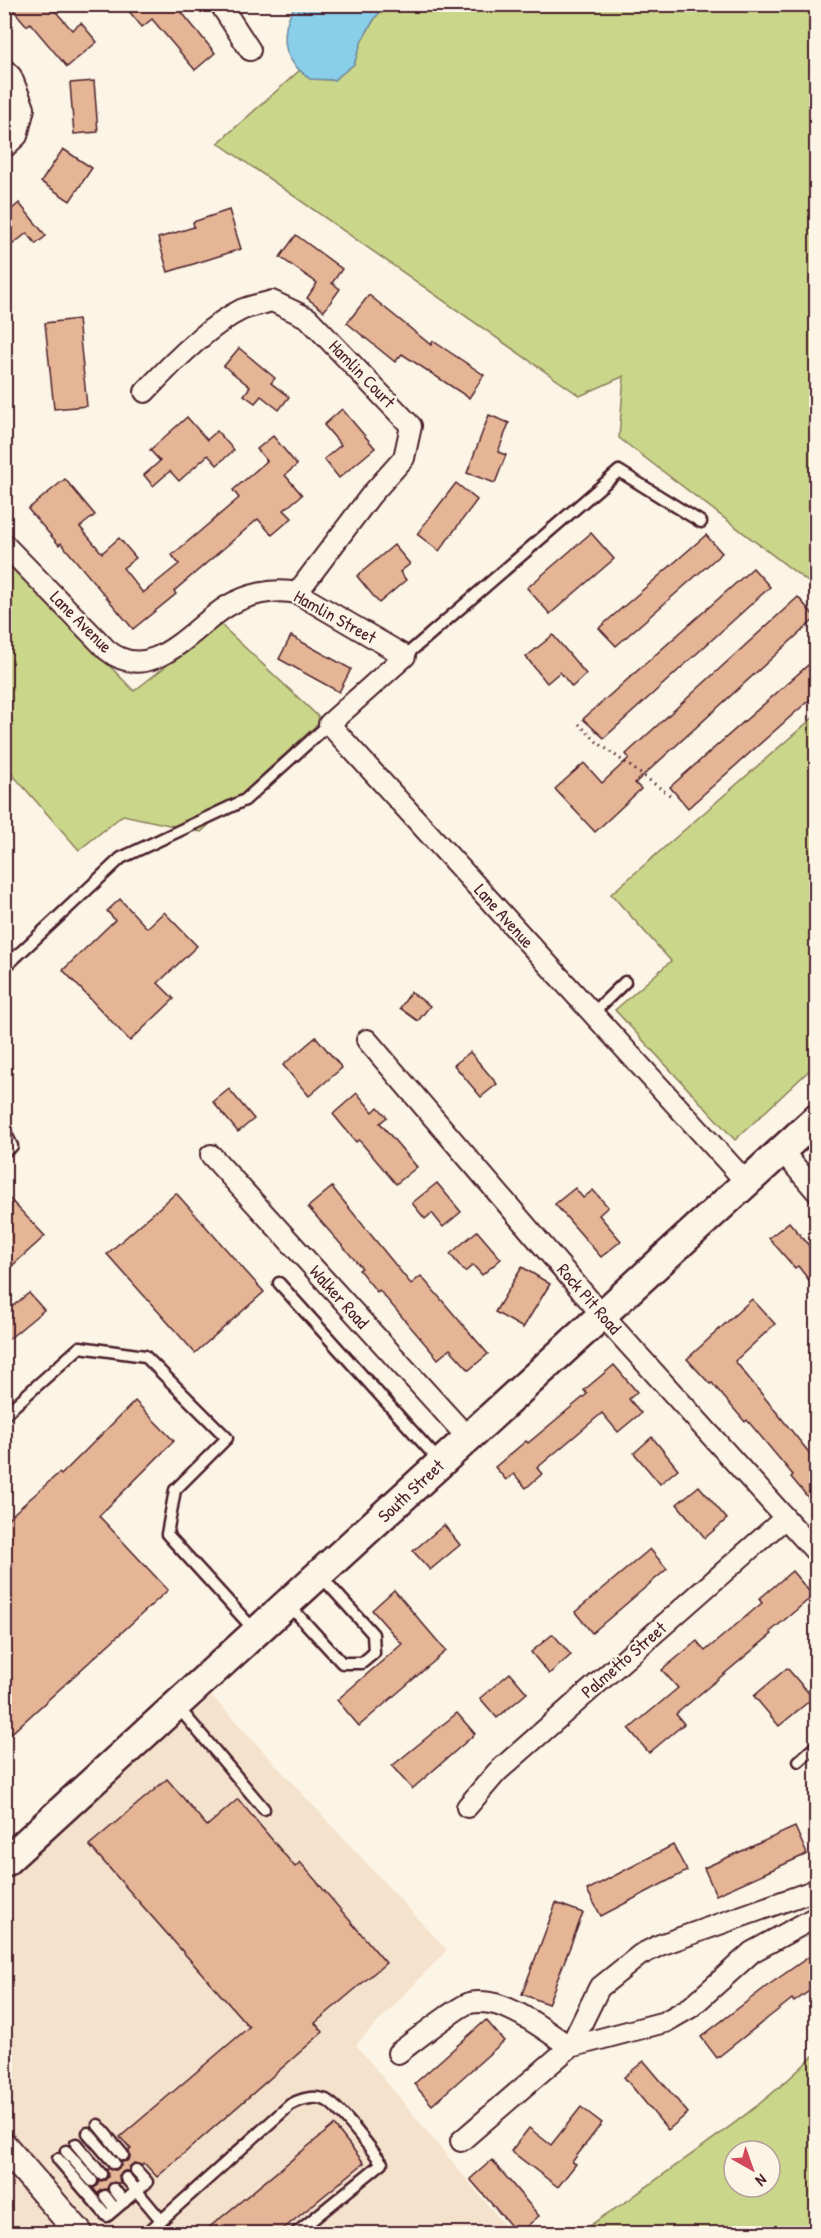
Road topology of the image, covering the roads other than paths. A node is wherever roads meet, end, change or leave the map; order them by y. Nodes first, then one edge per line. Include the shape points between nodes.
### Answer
1 (220, 4) edge
2 (250, 50) dead end
3 (4, 69) edge
4 (4, 148) edge
5 (145, 392) dead end
6 (701, 522) dead end
7 (4, 544) edge
8 (297, 593) junction
9 (170, 650) joint
10 (405, 656) junction
11 (329, 724) junction
12 (4, 969) edge
13 (625, 982) dead end
14 (592, 1014) junction
15 (366, 1040) dead end
16 (816, 1119) edge
17 (4, 1130) edge
18 (782, 1151) junction
19 (4, 1152) edge
20 (211, 1155) dead end
21 (747, 1183) junction
22 (816, 1191) edge
23 (279, 1283) dead end
24 (603, 1316) junction
25 (4, 1414) edge
26 (468, 1438) junction
27 (442, 1463) junction
28 (785, 1518) junction
29 (816, 1552) edge
30 (320, 1574) junction
31 (288, 1604) junction
32 (256, 1633) junction
33 (176, 1706) junction
34 (816, 1746) edge
35 (799, 1761) dead end
36 (467, 1807) dead end
37 (264, 1809) dead end
38 (4, 1863) edge
39 (816, 1890) edge
40 (816, 1917) edge
41 (570, 2047) junction
42 (398, 2053) dead end
43 (98, 2125) dead end
44 (88, 2133) dead end
45 (460, 2141) dead end
46 (75, 2144) dead end
47 (4, 2146) edge
48 (123, 2155) dead end
49 (114, 2163) dead end
50 (136, 2170) dead end
51 (101, 2174) dead end
52 (126, 2178) dead end
53 (92, 2181) dead end
54 (137, 2191) junction
55 (124, 2202) junction
56 (115, 2209) junction
57 (155, 2229) edge
58 (80, 2234) edge
59 (295, 2234) edge

1 - 2 street
3 - 4 street via 24,108 17,136
5 - 8 street, Hamlin Court via 172,362 214,329 241,310 272,301 308,318 411,426 404,458
6 - 10 lane via 619,471
7 - 9 street, Lane Avenue via 118,659 148,662
8 - 9 street, Hamlin Street via 267,592 227,606
8 - 10 street, Hamlin Street
10 - 11 street
11 - 12 lane via 245,800 121,858
11 - 14 street, Lane Avenue
13 - 14 lane
14 - 21 street, Lane Avenue
15 - 24 street, Rock Pit Road
16 - 18 main road, South Street
17 - 19 lane via 12,1146
18 - 21 main road, South Street
18 - 22 street
20 - 26 street, Walker Road
21 - 24 main road, South Street
23 - 27 lane
24 - 26 main road, South Street
24 - 28 street, Rock Pit Road
25 - 32 lane via 80,1347 145,1356 227,1438 175,1490 167,1534
26 - 27 main road, South Street
27 - 30 main road, South Street
28 - 29 street, Rock Pit Road
28 - 36 street, Palmetto Street via 497,1772
30 - 31 main road, South Street
30 - 31 lane via 373,1634 374,1653 362,1663 342,1663
31 - 32 main road, South Street
32 - 33 main road, South Street
33 - 37 lane
33 - 38 main road, South Street
34 - 35 lane
39 - 41 street via 640,1955 599,1988
40 - 41 street via 752,1953 691,2007 665,2022
41 - 42 street via 516,2011 469,2002
41 - 45 street
43 - 48 lane
44 - 49 lane
46 - 51 lane
47 - 58 street
50 - 54 lane via 147,2182
52 - 54 lane
53 - 56 lane via 62,2155 107,2216
54 - 55 lane
54 - 57 lane
55 - 56 lane
55 - 56 lane via 109,2193
57 - 59 lane via 290,2105 316,2098 328,2101 382,2163

